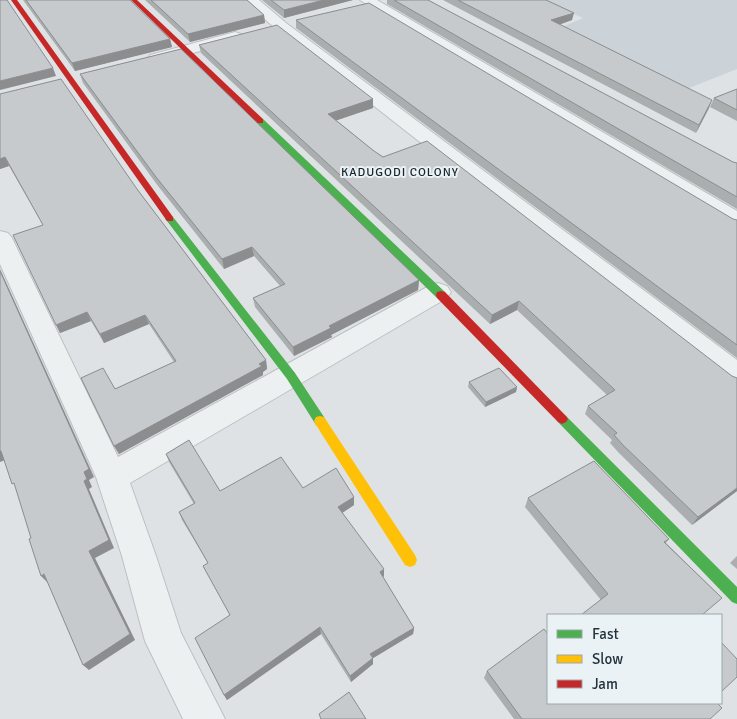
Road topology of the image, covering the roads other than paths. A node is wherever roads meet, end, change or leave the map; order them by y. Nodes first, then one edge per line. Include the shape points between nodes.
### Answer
1 (14, 0) edge
2 (134, 0) edge
3 (250, 0) edge
4 (368, 2) edge
5 (273, 28) junction
6 (187, 50) junction
7 (142, 61) edge
8 (87, 75) edge
9 (69, 80) junction
10 (52, 84) edge
11 (737, 221) edge
12 (0, 238) edge
13 (438, 292) junction
14 (737, 375) edge
15 (290, 376) junction
16 (112, 477) junction
17 (410, 560) dead end
18 (737, 597) edge
19 (205, 719) edge

1 - 9 street
2 - 6 street
3 - 5 street
4 - 11 street
5 - 6 street
5 - 14 street
6 - 7 street
6 - 13 street
8 - 9 street
9 - 10 street
9 - 15 street via 149,192
12 - 16 street
13 - 15 street
13 - 18 street
15 - 16 street
15 - 17 street
16 - 19 street via 164,641

